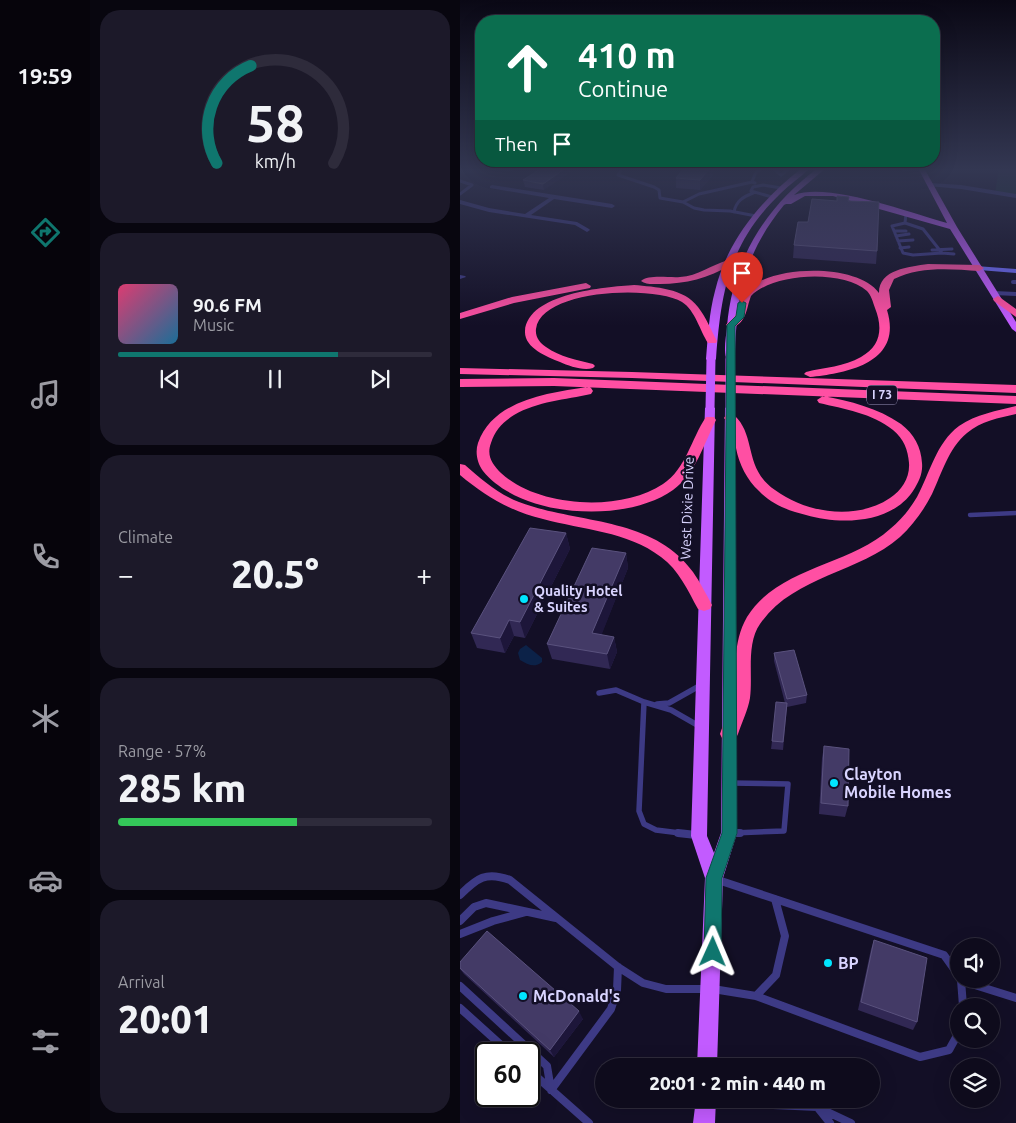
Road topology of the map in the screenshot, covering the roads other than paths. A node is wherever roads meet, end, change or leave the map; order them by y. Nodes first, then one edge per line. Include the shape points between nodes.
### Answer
1 (554, 220) edge
2 (753, 220) edge
3 (769, 220) edge
4 (930, 220) edge
5 (950, 220) edge
6 (905, 223) joint
7 (954, 227) junction
8 (587, 230) dead end
9 (906, 231) dead end
10 (924, 231) junction
11 (917, 232) dead end
12 (895, 234) junction
13 (909, 234) dead end
14 (929, 238) junction
15 (922, 239) dead end
16 (913, 240) dead end
17 (898, 241) junction
18 (929, 245) dead end
19 (935, 245) junction
20 (909, 247) dead end
21 (900, 248) junction
22 (952, 249) dead end
23 (932, 250) dead end
24 (940, 251) junction
25 (914, 252) dead end
26 (903, 253) junction
27 (954, 254) dead end
28 (728, 263) junction
29 (980, 268) junction
30 (1016, 271) edge
31 (1016, 294) edge
32 (996, 296) junction
33 (1016, 314) edge
34 (460, 316) edge
35 (885, 316) junction
36 (731, 325) junction
37 (1016, 329) edge
38 (712, 341) junction
39 (460, 371) edge
40 (632, 374) junction
41 (756, 379) junction
42 (460, 383) edge
43 (618, 385) junction
44 (1016, 389) edge
45 (748, 390) junction
46 (1016, 400) edge
47 (1016, 410) edge
48 (730, 413) junction
49 (710, 414) junction
50 (460, 468) edge
51 (1016, 513) edge
52 (970, 515) dead end
53 (704, 605) junction
54 (701, 685) junction
55 (599, 693) dead end
56 (644, 702) junction
57 (653, 704) junction
58 (701, 728) junction
59 (729, 734) junction
60 (729, 783) junction
61 (729, 833) junction
62 (699, 836) junction
63 (714, 878) junction
64 (460, 895) edge
65 (775, 899) junction
66 (526, 912) junction
67 (559, 919) junction
68 (460, 921) edge
69 (460, 934) edge
70 (950, 964) edge
71 (618, 967) junction
72 (460, 986) edge
73 (987, 988) edge
74 (712, 989) junction
75 (756, 996) junction
76 (1016, 998) edge
77 (460, 1008) edge
78 (498, 1042) edge
79 (950, 1048) edge
80 (708, 1058) edge
81 (540, 1080) edge
82 (551, 1090) junction
83 (705, 1108) edge
84 (818, 1108) edge
85 (819, 1108) edge
86 (589, 1123) edge
87 (704, 1123) edge
88 (830, 1123) edge
89 (851, 1123) edge

1 - 8 street via 577,224
2 - 28 main road, West Dixie Drive
3 - 36 main road, West Dixie Drive via 742,269
4 - 7 main road
5 - 7 main road
6 - 10 lane
6 - 12 lane via 892,226
7 - 29 main road
9 - 12 lane
10 - 11 lane
10 - 14 lane
12 - 13 lane
12 - 17 lane
14 - 15 lane
14 - 19 lane
16 - 17 lane
17 - 21 lane
18 - 19 lane
19 - 24 lane
20 - 21 lane
21 - 26 lane
22 - 24 lane
23 - 24 lane
24 - 26 lane via 913,255
24 - 27 lane
25 - 26 lane
28 - 34 highway via 695,279 624,282 560,290
28 - 38 main road, West Dixie Drive via 719,289
29 - 30 street
29 - 32 main road
29 - 35 highway via 917,269 894,274 884,285
31 - 32 lane
32 - 33 highway
32 - 37 main road
35 - 36 highway via 875,294 862,284 838,277 804,275 776,278 753,289 744,299 740,317
35 - 41 highway via 881,345 869,358 857,364 822,373
36 - 48 main road, West Dixie Drive, bridge
38 - 40 highway via 697,311 688,301 676,294 641,288 574,297 553,304 531,323 530,334 536,345 547,354 586,366
38 - 49 main road, West Dixie Drive, bridge
39 - 40 highway, I 73
40 - 41 highway, I 73
41 - 44 highway, I 73
42 - 43 highway, I 73
43 - 45 highway, I 73
43 - 49 highway via 538,400 501,418 484,440 482,454 487,468 507,485 543,500 585,506 631,504 658,494 677,480 690,464
45 - 46 highway, I 73
45 - 48 highway via 764,396 837,403 864,410 889,422 907,437 916,456 916,471 911,484 887,506 864,513 838,516 798,509 778,500 758,482 746,461 740,428
47 - 59 highway via 980,419 957,434 940,456 916,508 895,533 859,555 784,592 760,613 744,644 741,697
48 - 59 main road, West Dixie Drive
49 - 53 main road, West Dixie Drive
50 - 53 highway via 491,493 514,505 652,542 681,566
51 - 52 lane
53 - 54 main road, West Dixie Drive
54 - 57 lane via 670,703
54 - 58 main road, West Dixie Drive
55 - 56 lane via 616,690
56 - 57 lane
56 - 62 lane via 639,811 644,824 656,830
57 - 58 lane via 679,714
58 - 62 main road, West Dixie Drive
59 - 60 main road, West Dixie Drive
60 - 61 main road, West Dixie Drive
60 - 61 lane via 788,784 784,831
61 - 63 main road, West Dixie Drive
62 - 63 main road, West Dixie Drive
63 - 65 lane
63 - 74 main road, West Dixie Drive
64 - 67 lane via 474,880 500,875
65 - 70 lane via 944,955
65 - 75 lane via 785,936 776,975
66 - 67 lane
66 - 68 lane via 486,903 474,907
66 - 69 lane
67 - 71 lane
71 - 74 lane via 643,983 666,989
71 - 82 lane via 617,990 611,1009
72 - 82 lane via 548,1066
73 - 76 lane
74 - 75 lane
74 - 80 main road, West Dixie Drive
75 - 79 lane via 920,1057
77 - 78 lane
81 - 82 lane
82 - 86 lane
83 - 87 main road
84 - 88 lane
85 - 89 lane

